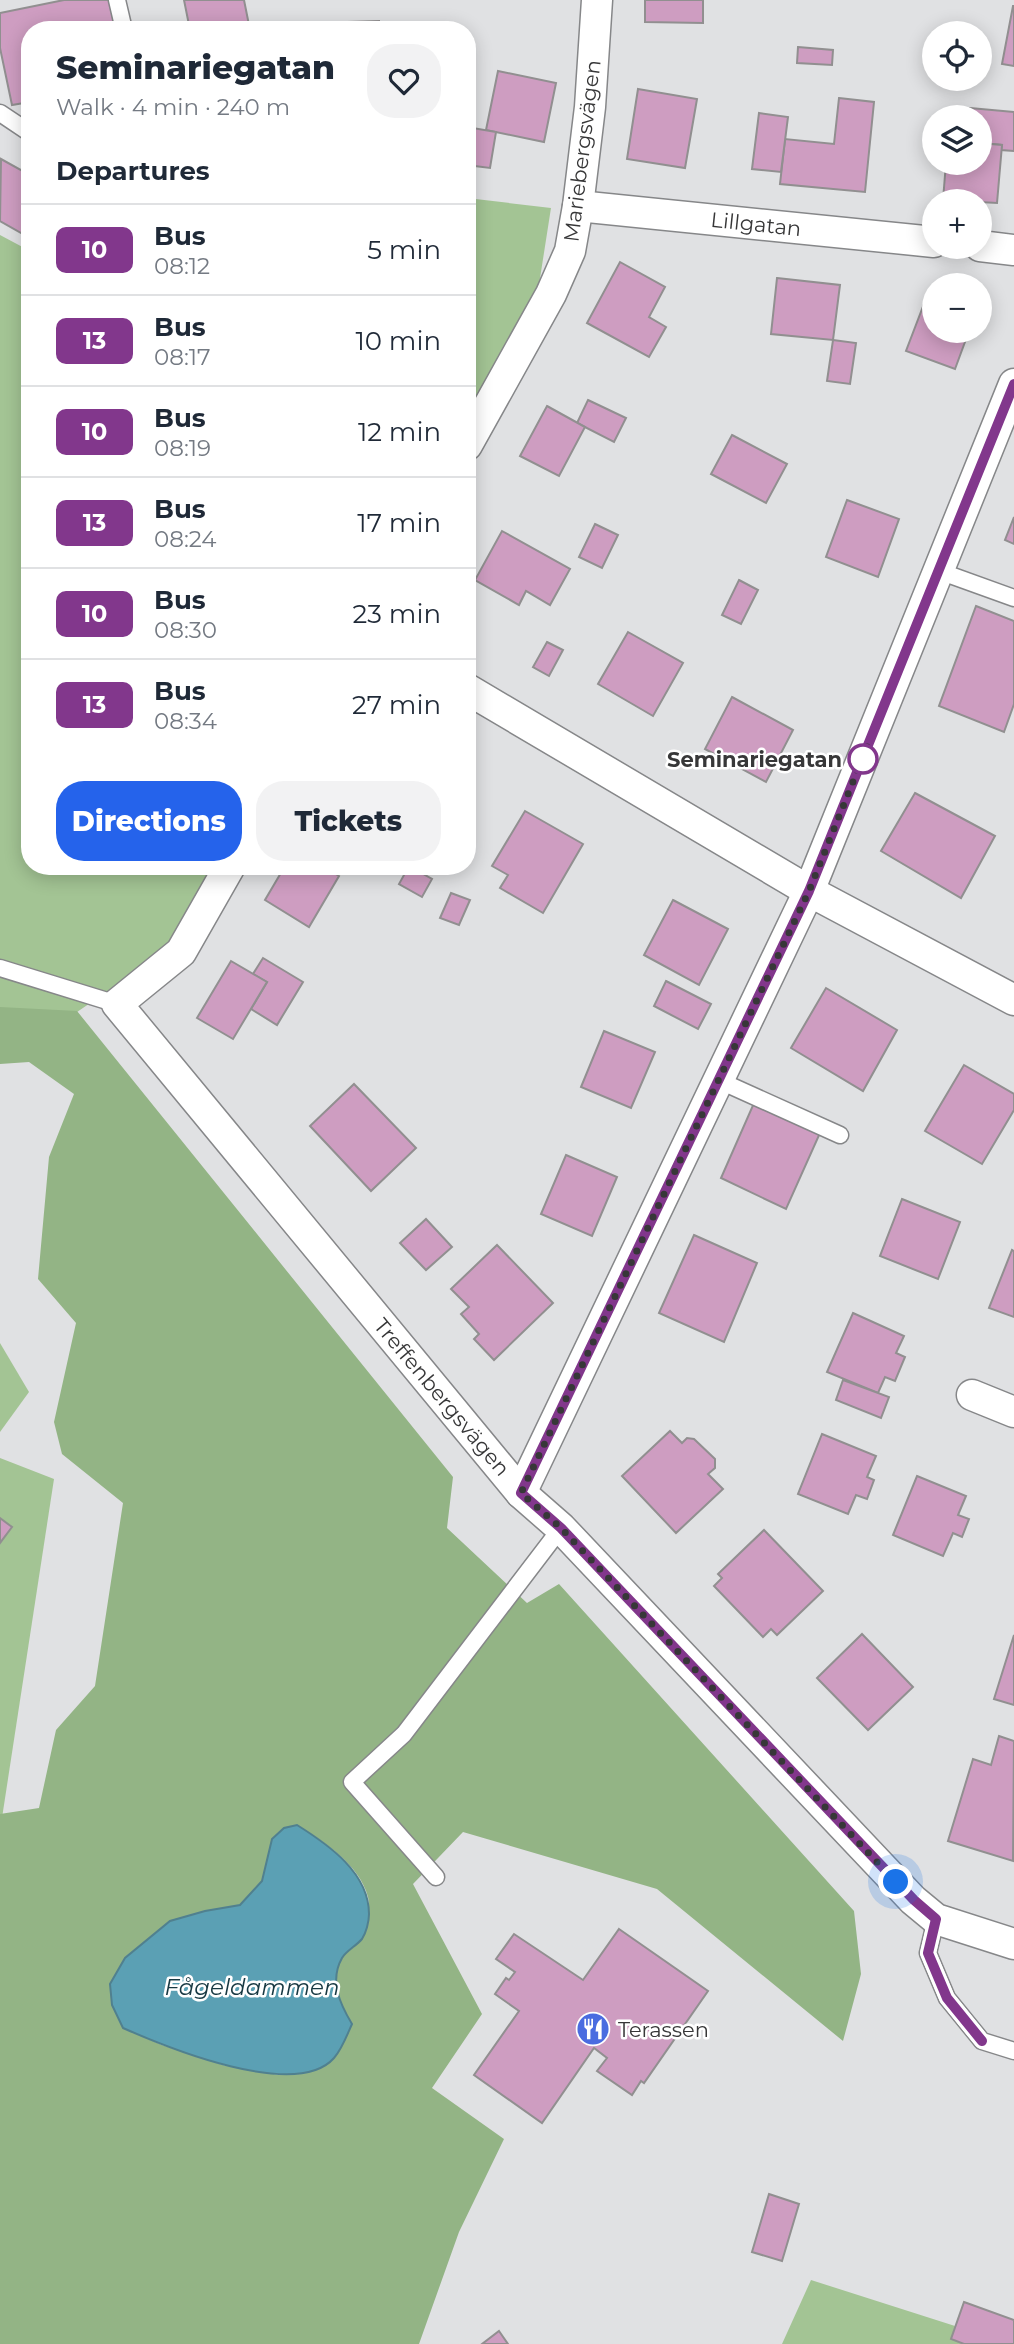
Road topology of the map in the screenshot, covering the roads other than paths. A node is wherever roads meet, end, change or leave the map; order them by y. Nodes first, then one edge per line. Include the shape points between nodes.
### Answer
1 (117, 0) edge
2 (597, 0) edge
3 (122, 21) edge
4 (0, 113) edge
5 (21, 127) edge
6 (578, 206) junction
7 (922, 241) edge
8 (992, 247) edge
9 (1014, 250) edge
10 (1014, 384) edge
11 (476, 429) edge
12 (939, 571) junction
13 (1014, 598) edge
14 (476, 694) edge
15 (225, 875) edge
16 (809, 891) junction
17 (0, 968) edge
18 (1014, 1000) edge
19 (117, 1004) junction
20 (718, 1080) junction
21 (840, 1135) dead end
22 (972, 1395) dead end
23 (1014, 1412) edge
24 (521, 1493) junction
25 (561, 1528) junction
26 (436, 1877) dead end
27 (936, 1919) junction
28 (1014, 1944) edge
29 (1014, 2051) edge

1 - 3 lane
2 - 6 street, Mariebergsvägen
4 - 5 lane
6 - 7 street, Lillgatan
6 - 11 street, Mariebergsvägen via 570,251 551,294
8 - 9 street
10 - 12 street
12 - 13 lane
12 - 16 street
14 - 16 street
15 - 19 street via 181,952
16 - 18 street
16 - 20 street
17 - 19 lane
19 - 24 street, Treffenbergsvägen
20 - 21 lane
20 - 24 street
22 - 23 street
24 - 25 street, Treffenbergsvägen
25 - 26 lane via 404,1734 352,1782
25 - 27 street, Treffenbergsvägen
27 - 28 street, Treffenbergsvägen
27 - 29 lane via 928,1953 947,1998 982,2041

